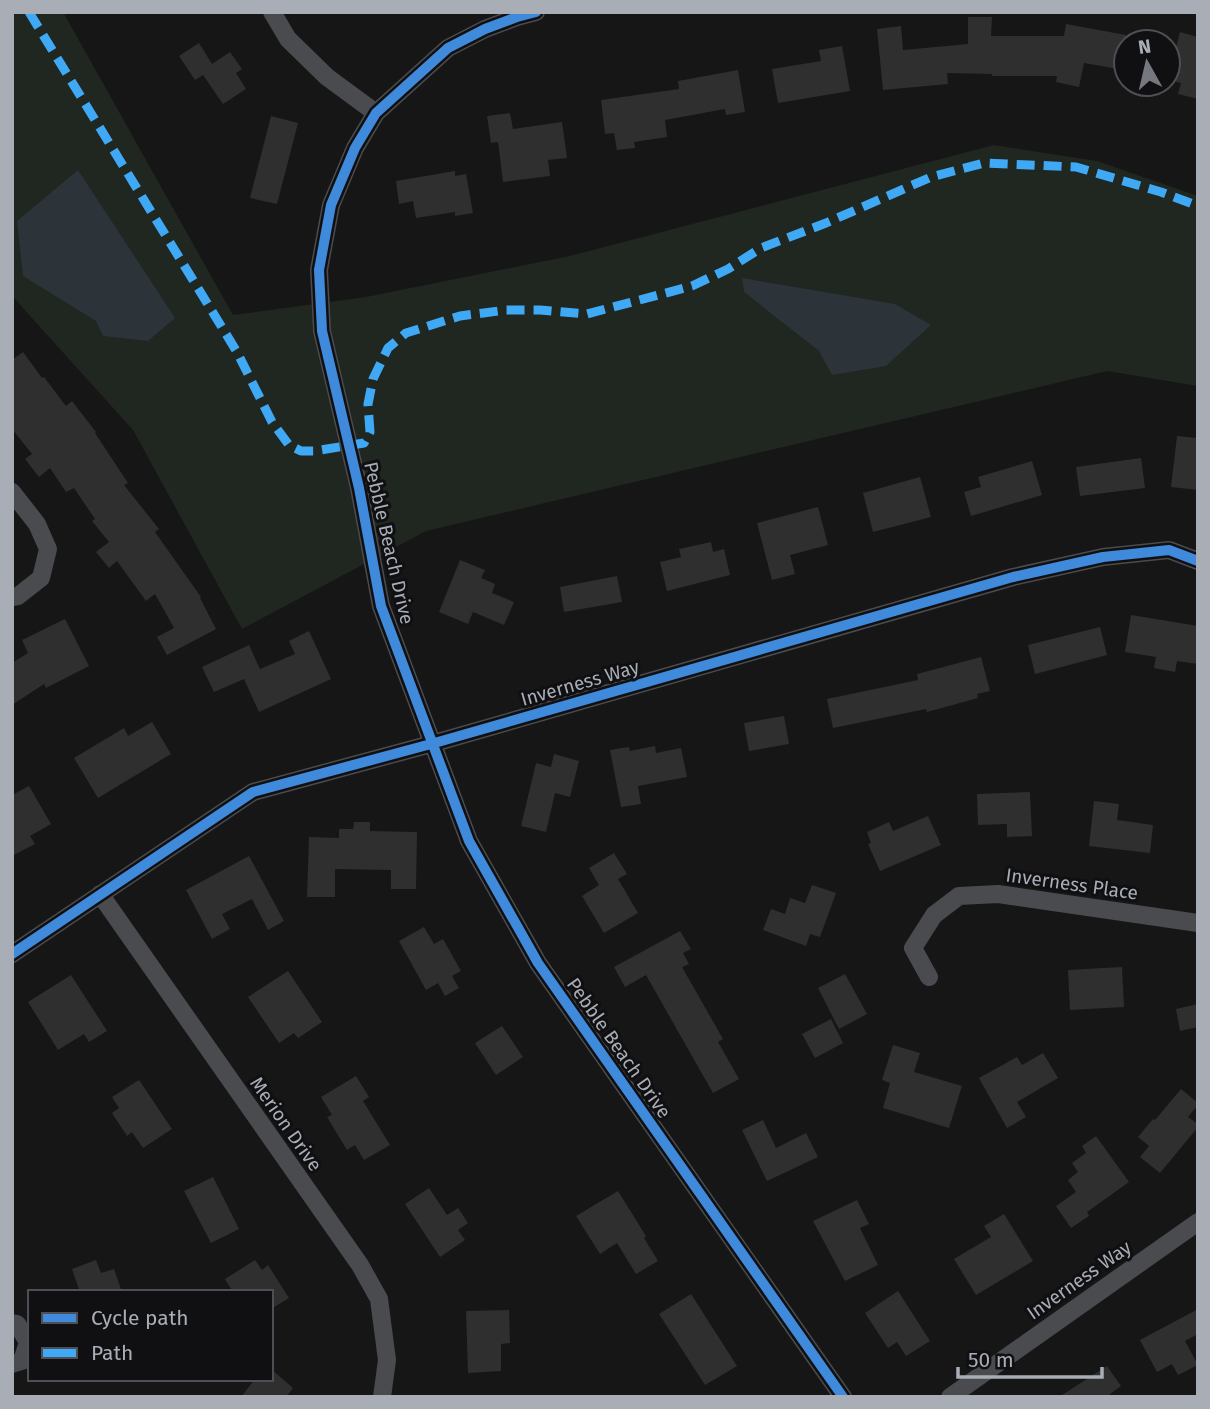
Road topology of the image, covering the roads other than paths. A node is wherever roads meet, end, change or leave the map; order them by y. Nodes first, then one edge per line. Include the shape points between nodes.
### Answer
1 (272, 12) edge
2 (536, 12) edge
3 (376, 113) junction
4 (12, 492) edge
5 (1198, 561) edge
6 (12, 597) edge
7 (431, 744) junction
8 (100, 894) junction
9 (1198, 923) edge
10 (12, 954) edge
11 (929, 977) dead end
12 (1198, 1222) edge
13 (12, 1323) edge
14 (12, 1364) edge
15 (382, 1397) edge
16 (843, 1397) edge
17 (950, 1397) edge

1 - 3 street via 289,39 327,76
2 - 3 street, Pebble Beach Drive via 485,29 448,48
3 - 7 street, Pebble Beach Drive via 331,205 319,270 322,331 381,606
4 - 6 street via 37,524 48,549 41,578
5 - 7 street, Inverness Way via 1169,550 1103,557 1013,578
7 - 8 street, Inverness Way via 253,792
7 - 16 street, Pebble Beach Drive via 469,841 538,964
8 - 10 street, Inverness Way
8 - 15 street, Merion Drive via 379,1299 387,1360
9 - 11 street, Inverness Place via 998,894 959,896 934,915 913,948
12 - 17 street, Inverness Way
13 - 14 street via 28,1342 22,1361

